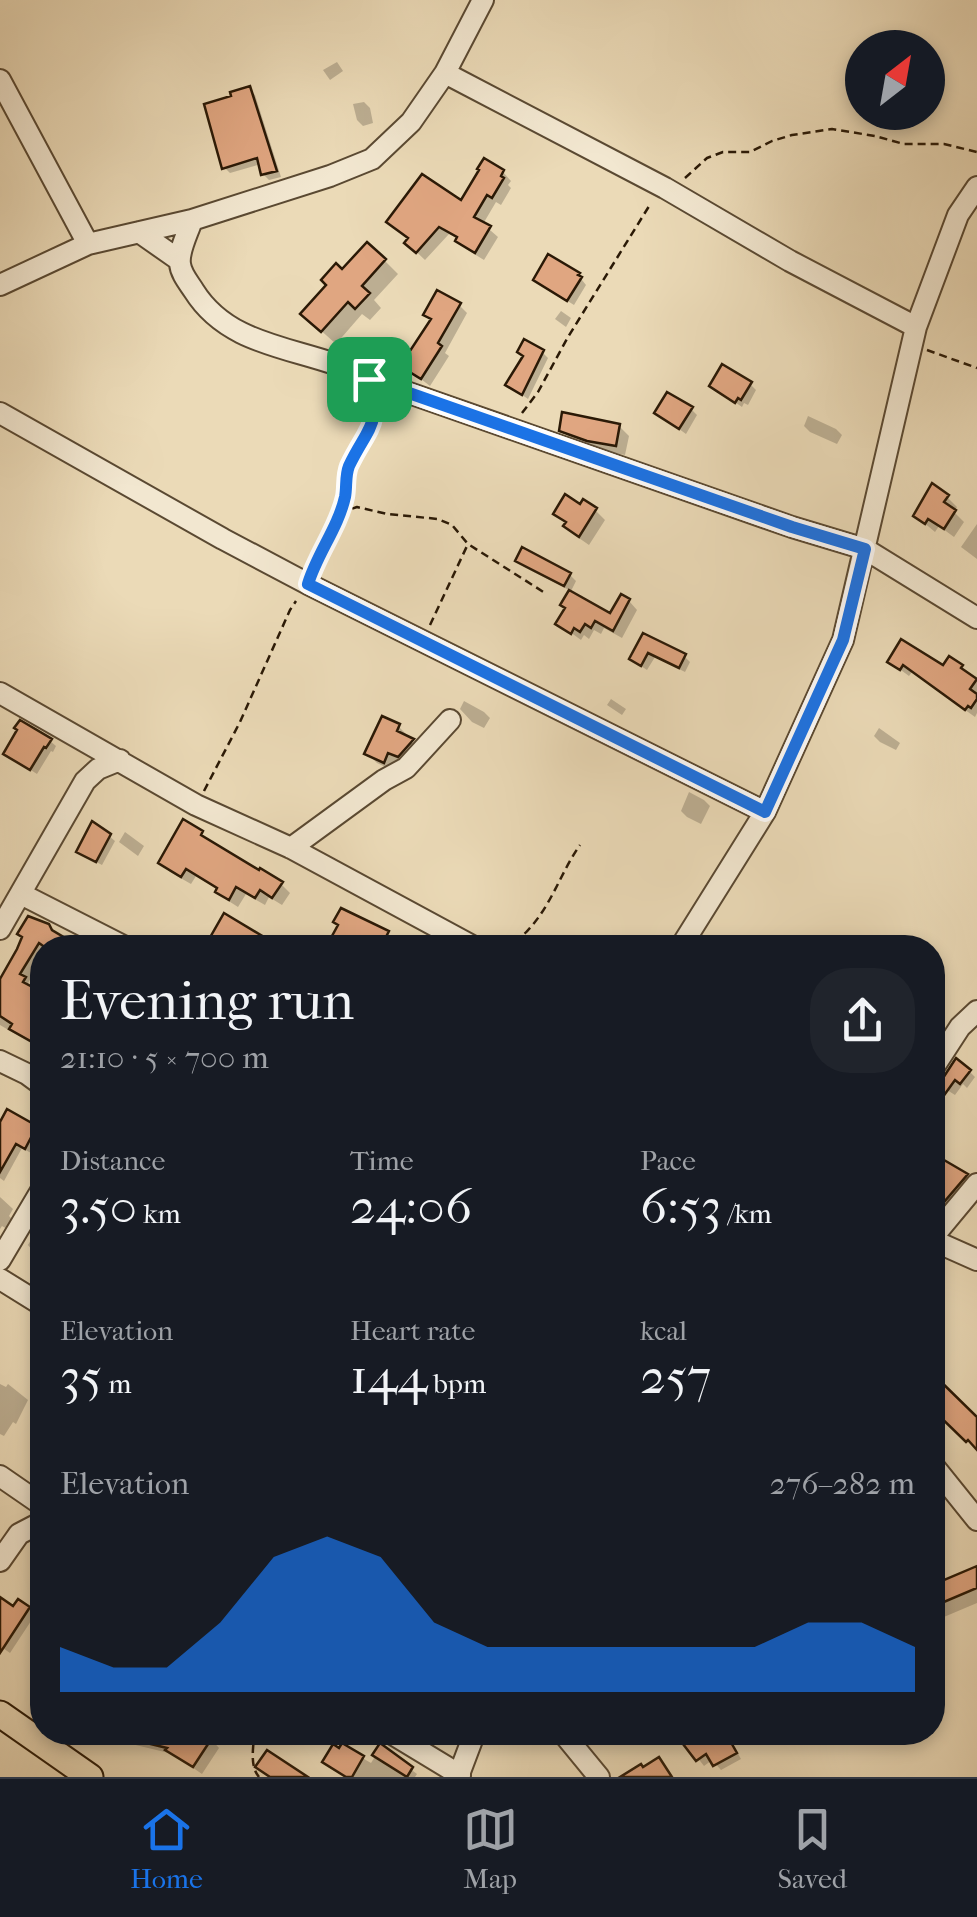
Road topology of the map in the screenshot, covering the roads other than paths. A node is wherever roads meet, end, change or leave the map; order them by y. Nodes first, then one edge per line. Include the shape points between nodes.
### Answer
1 (483, 0) edge
2 (445, 72) junction
3 (0, 80) edge
4 (977, 187) edge
5 (192, 220) junction
6 (140, 232) junction
7 (88, 244) junction
8 (179, 260) junction
9 (0, 285) edge
10 (914, 336) junction
11 (0, 413) edge
12 (865, 549) junction
13 (977, 618) edge
14 (0, 693) edge
15 (450, 720) dead end
16 (120, 760) junction
17 (765, 812) junction
18 (291, 848) junction
19 (20, 894) junction
20 (0, 930) edge
21 (102, 935) edge
22 (449, 935) edge
23 (688, 935) edge
24 (977, 1011) edge
25 (945, 1050) edge
26 (0, 1061) edge
27 (30, 1076) edge
28 (977, 1184) edge
29 (30, 1209) edge
30 (945, 1223) edge
31 (945, 1245) edge
32 (0, 1260) edge
33 (977, 1260) edge
34 (0, 1278) edge
35 (30, 1298) edge
36 (0, 1476) edge
37 (945, 1477) edge
38 (22, 1491) junction
39 (30, 1496) edge
40 (968, 1501) edge
41 (977, 1520) edge
42 (30, 1528) edge
43 (18, 1534) junction
44 (0, 1561) edge
45 (0, 1714) edge
46 (30, 1735) edge
47 (44, 1745) edge
48 (410, 1745) edge
49 (471, 1745) edge
50 (573, 1745) edge
51 (459, 1776) edge
52 (90, 1777) edge
53 (599, 1777) edge

1 - 2 street
2 - 5 street via 411,122 372,159
2 - 10 street via 666,188
3 - 7 street
4 - 10 street via 958,215
5 - 6 street
5 - 8 street
6 - 7 street
6 - 8 street
7 - 9 street
8 - 12 street via 201,302 238,332
10 - 12 street
11 - 17 street via 308,584
12 - 13 street
12 - 17 street via 843,640
14 - 16 street
15 - 18 street via 406,768
16 - 18 street via 196,805
16 - 19 street via 85,781
17 - 23 street
18 - 22 street
19 - 20 street
19 - 21 street
24 - 25 street
26 - 27 street
28 - 30 street
29 - 32 street
31 - 33 street
34 - 35 street
36 - 38 street
37 - 40 street
38 - 39 street
38 - 43 street
40 - 41 street
42 - 43 street
43 - 44 street
45 - 46 main road
47 - 52 main road
48 - 51 street
49 - 51 street
50 - 53 street

